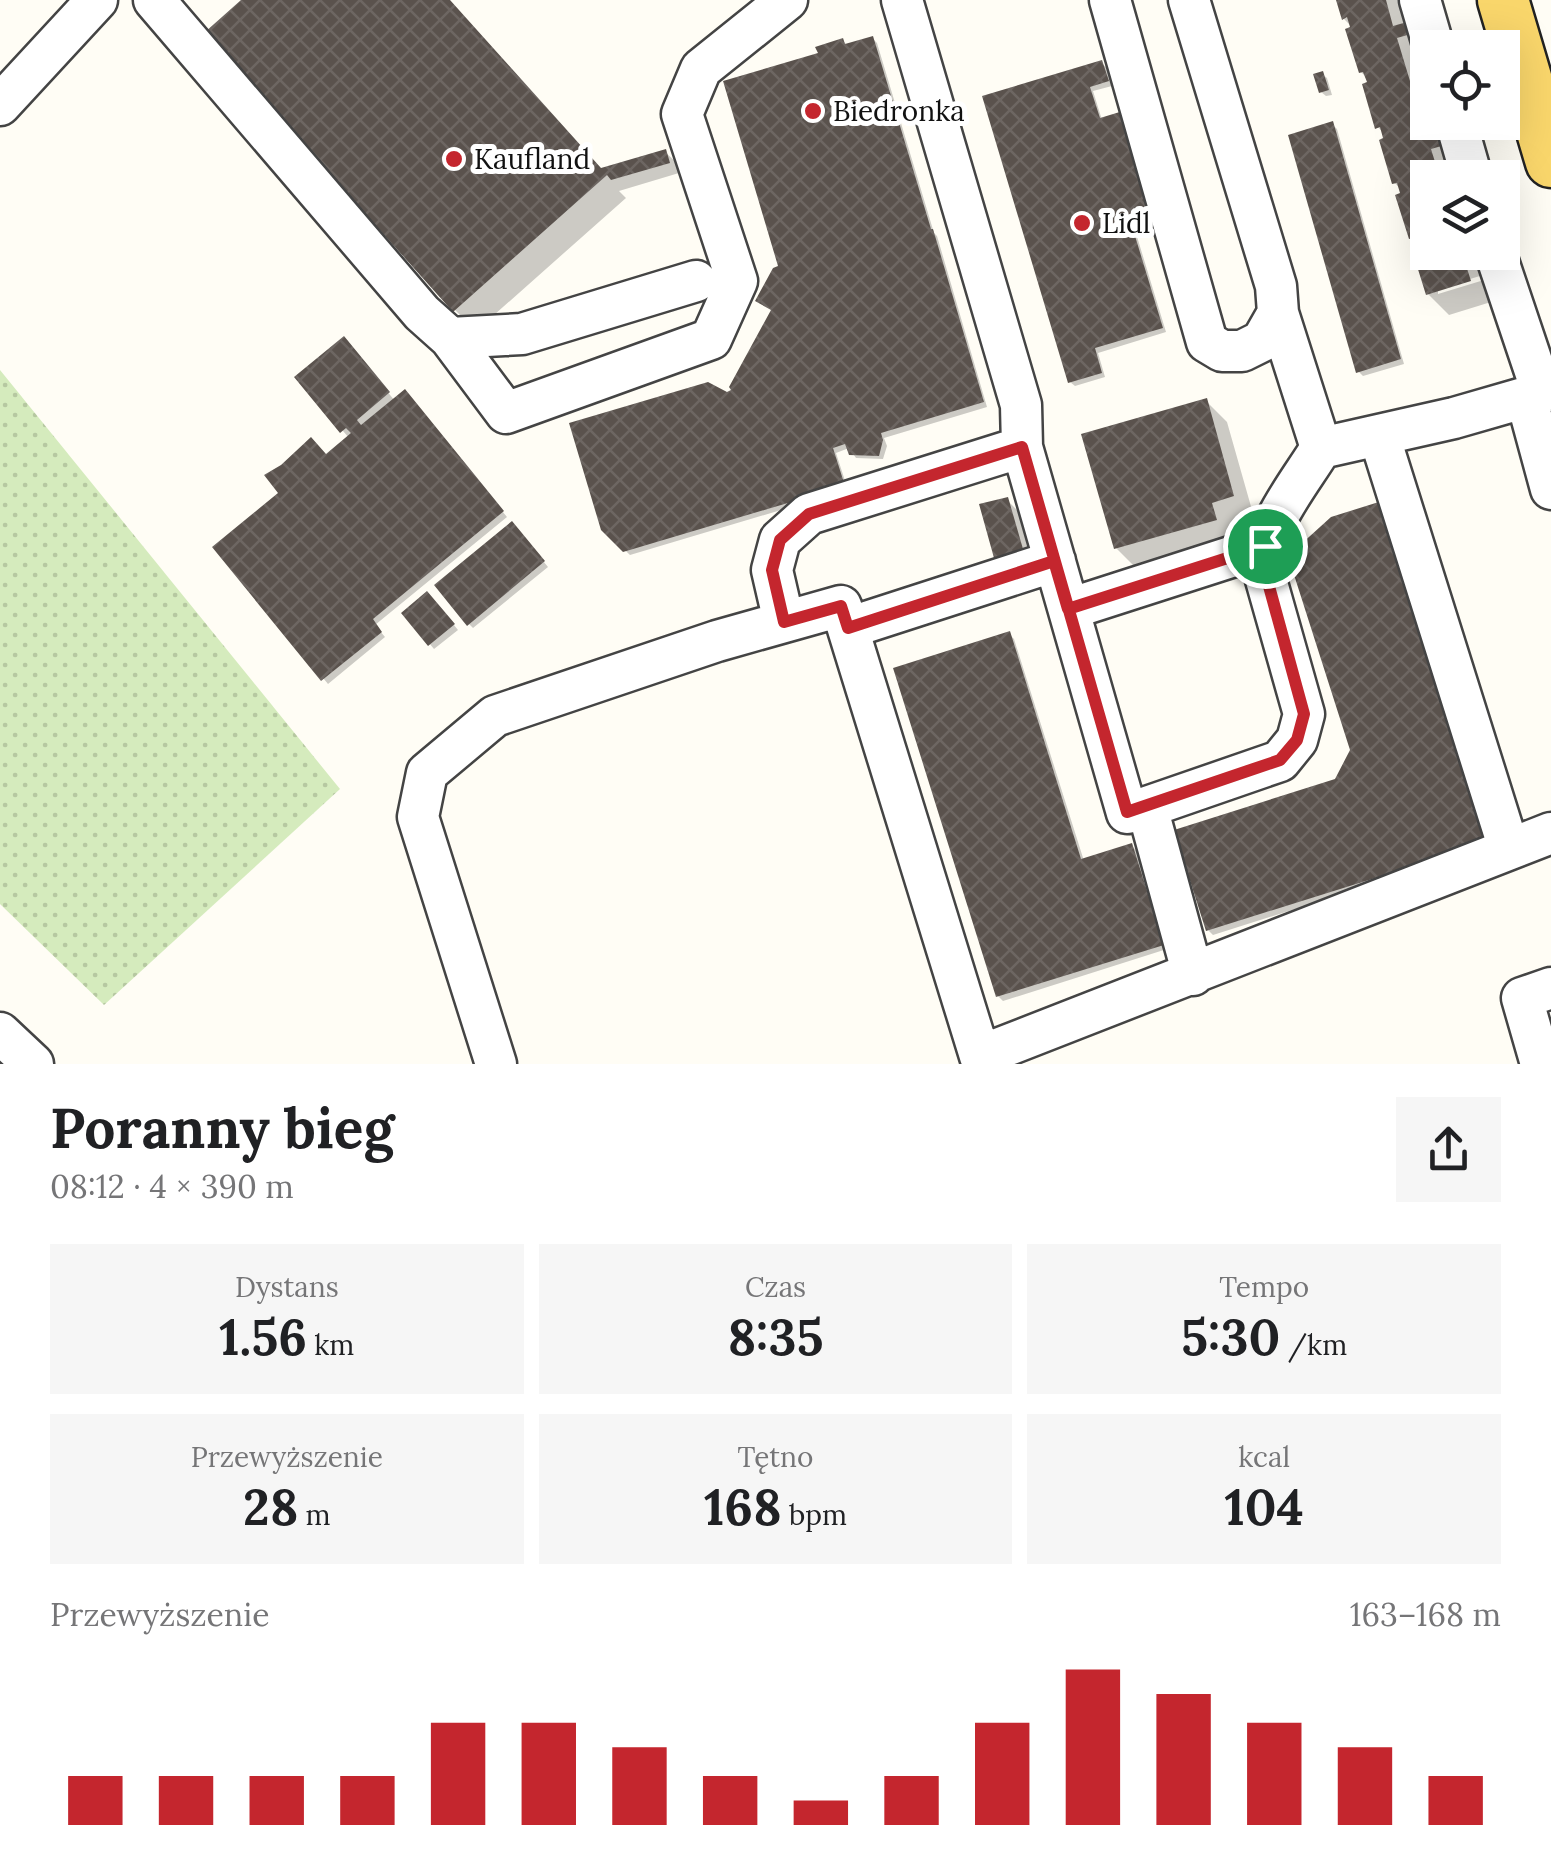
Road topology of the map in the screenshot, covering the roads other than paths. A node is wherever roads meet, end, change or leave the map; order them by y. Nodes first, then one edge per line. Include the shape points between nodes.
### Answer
1 (97, 0) edge
2 (154, 0) edge
3 (787, 0) edge
4 (902, 0) edge
5 (1110, 0) edge
6 (1189, 0) edge
7 (1420, 0) edge
8 (1503, 0) edge
9 (1533, 0) edge
10 (1429, 30) edge
11 (1551, 61) edge
12 (0, 104) edge
13 (1551, 162) edge
14 (1501, 270) edge
15 (696, 280) dead end
16 (1278, 313) junction
17 (450, 338) junction
18 (1540, 393) edge
19 (1379, 435) junction
20 (1022, 447) junction
21 (1321, 448) junction
22 (1551, 489) edge
23 (1265, 546) junction
24 (1054, 561) junction
25 (1068, 609) junction
26 (784, 622) junction
27 (848, 628) junction
28 (1147, 807) junction
29 (1551, 834) edge
30 (1509, 849) junction
31 (1194, 974) junction
32 (1551, 988) edge
33 (0, 1032) edge
34 (972, 1060) edge
35 (33, 1064) edge
36 (496, 1064) edge
37 (1541, 1064) edge

1 - 12 street
2 - 17 street via 422,314
3 - 17 street via 701,69 682,114 737,281 712,338 506,413
4 - 20 street via 1022,405
5 - 16 street via 1206,342 1242,351 1262,341
6 - 16 street via 1276,286
7 - 10 street
8 - 13 main road
9 - 11 main road
14 - 18 street
15 - 17 street via 522,334
16 - 21 street
18 - 19 street
18 - 22 street
19 - 21 street
19 - 30 street
20 - 24 street
20 - 26 street via 809,514 780,540 772,570
21 - 23 street
23 - 25 street
23 - 28 street via 1264,568 1304,714 1297,740 1280,760
24 - 25 street
24 - 27 street
25 - 28 street via 1127,812
26 - 27 street via 841,606
26 - 36 street via 495,716 427,774 418,817
27 - 34 street
28 - 31 street
29 - 30 street
30 - 31 street
31 - 34 street
32 - 37 street via 1522,998
33 - 35 street

